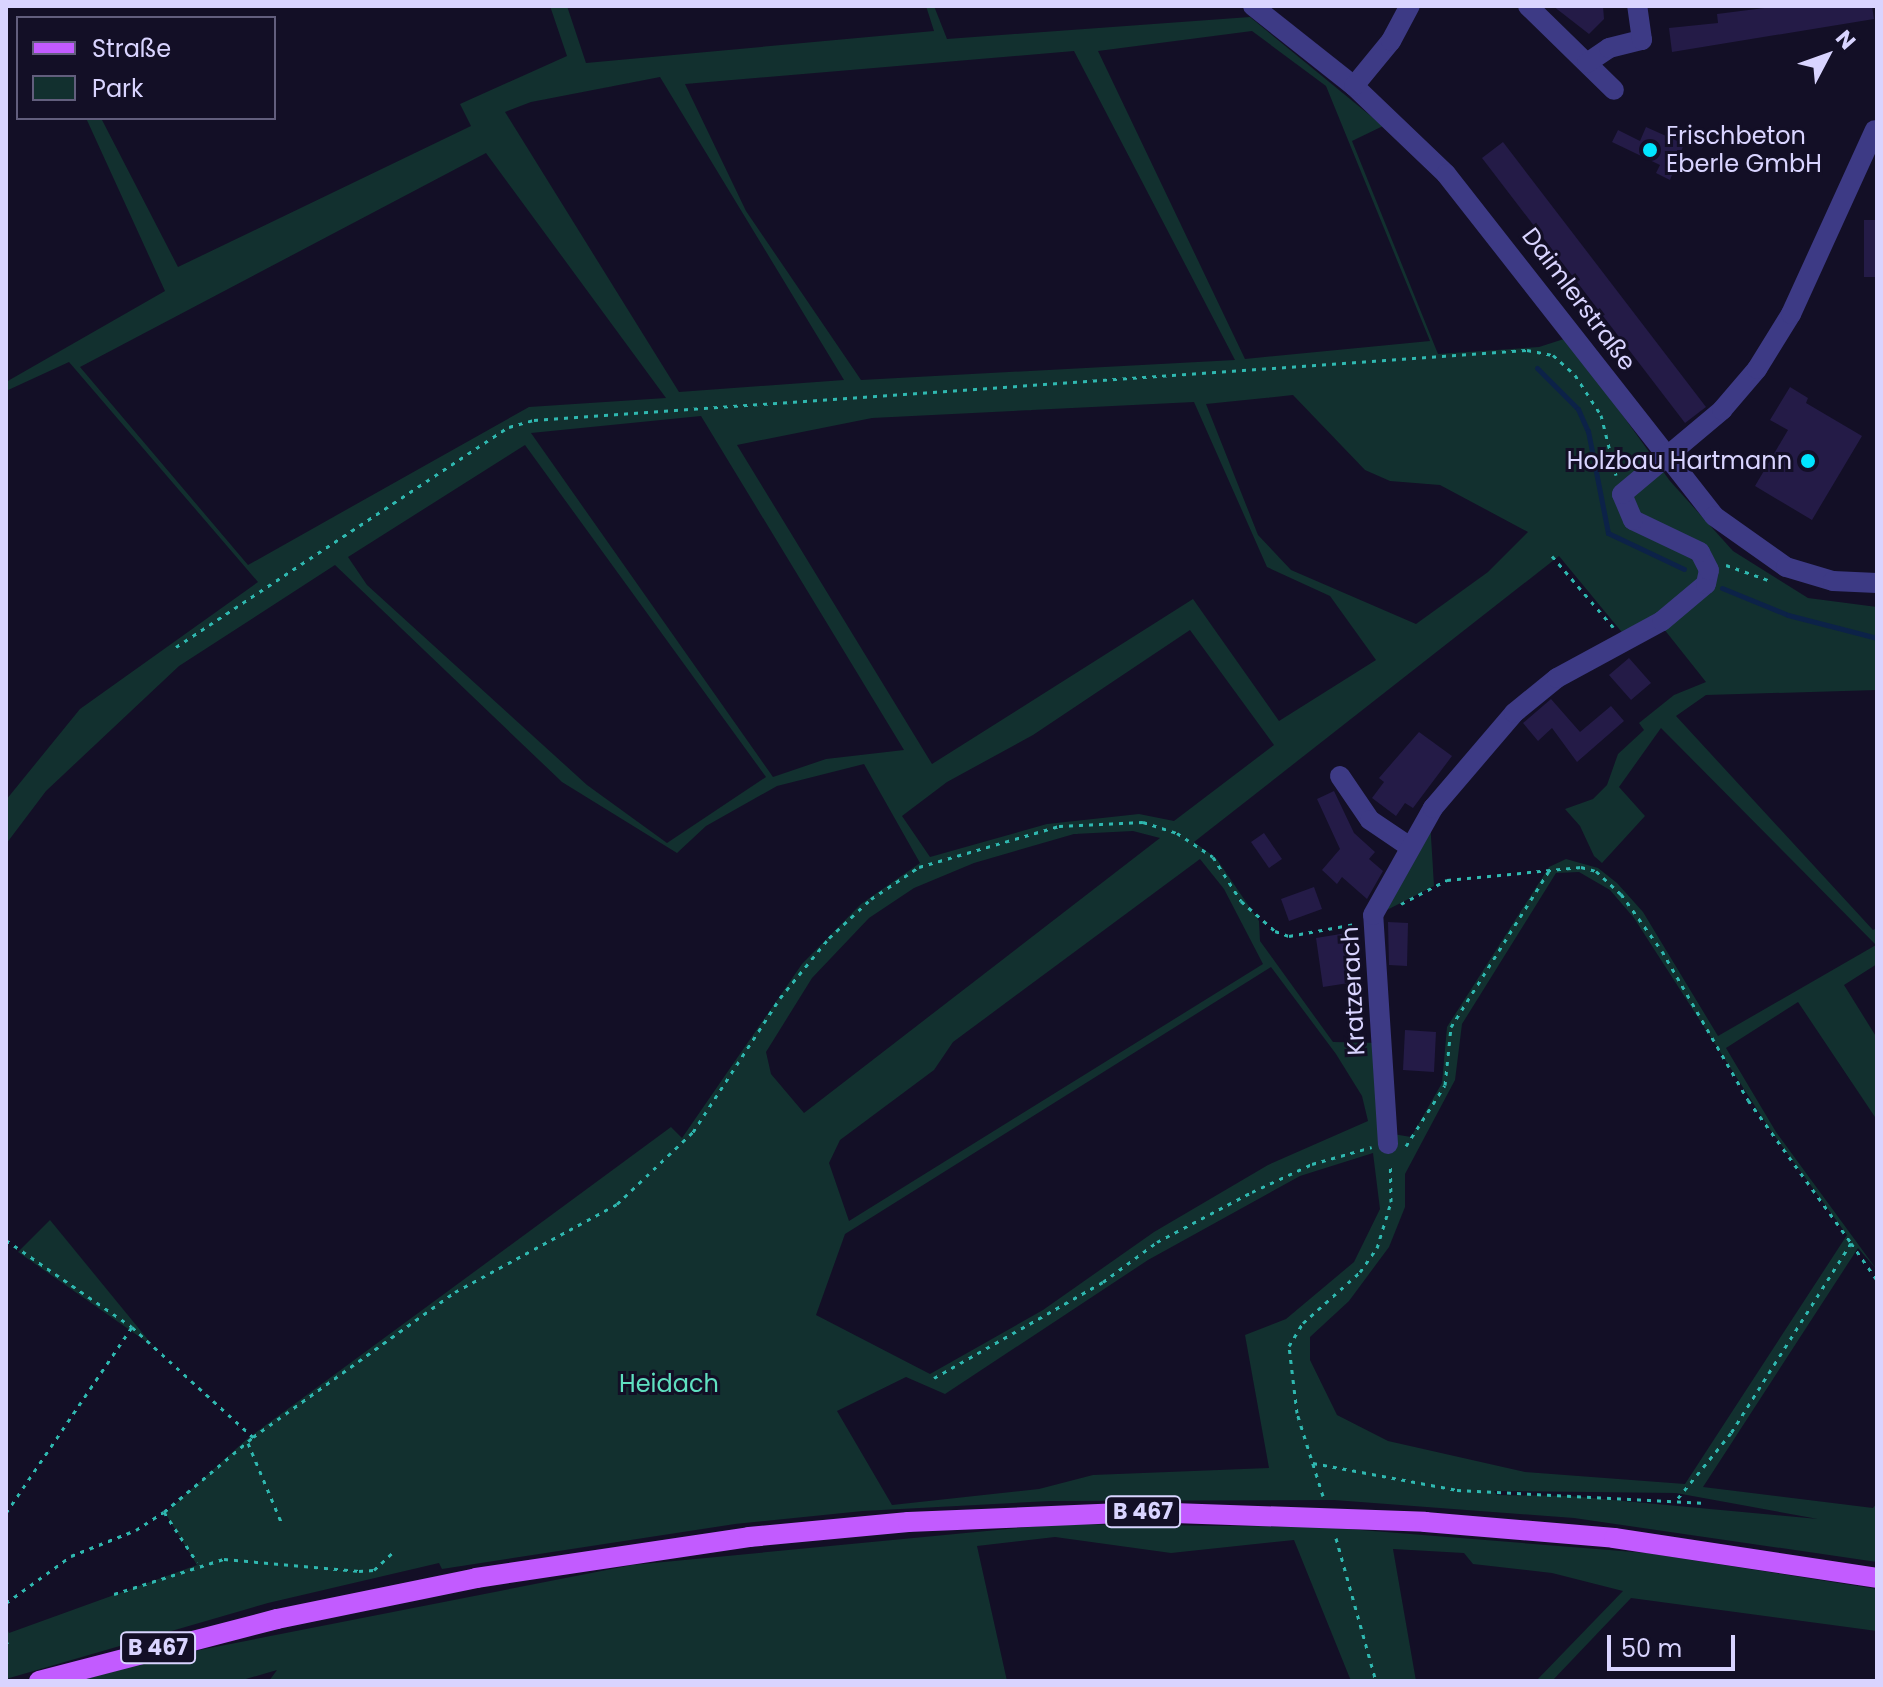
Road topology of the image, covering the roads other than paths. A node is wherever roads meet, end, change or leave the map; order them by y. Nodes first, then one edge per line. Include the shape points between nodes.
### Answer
1 (1253, 6) edge
2 (1410, 6) edge
3 (1528, 6) edge
4 (1637, 6) edge
5 (1587, 63) junction
6 (1354, 86) junction
7 (1614, 90) dead end
8 (1875, 130) edge
9 (1666, 459) junction
10 (1877, 583) edge
11 (1340, 776) dead end
12 (1410, 847) junction
13 (1388, 1147) road end
14 (1877, 1578) edge
15 (39, 1681) edge

1 - 6 street, Daimlerstraße
2 - 6 street via 1391,41
3 - 5 street
4 - 5 street via 1642,40 1609,48
5 - 7 street
6 - 9 street, Daimlerstraße via 1411,137 1480,214
8 - 9 street via 1791,314 1757,369 1722,410
9 - 10 street, Daimlerstraße via 1714,516 1760,553 1820,578
9 - 12 street, Kratzerach via 1622,494 1633,520 1700,552 1709,570 1706,584 1692,601 1557,678 1514,713 1450,785
11 - 12 street via 1370,820
12 - 13 street, Kratzerach via 1373,915
14 - 15 main road, B 467 via 1548,1531 1298,1514 1145,1512 908,1522 749,1537 411,1590

